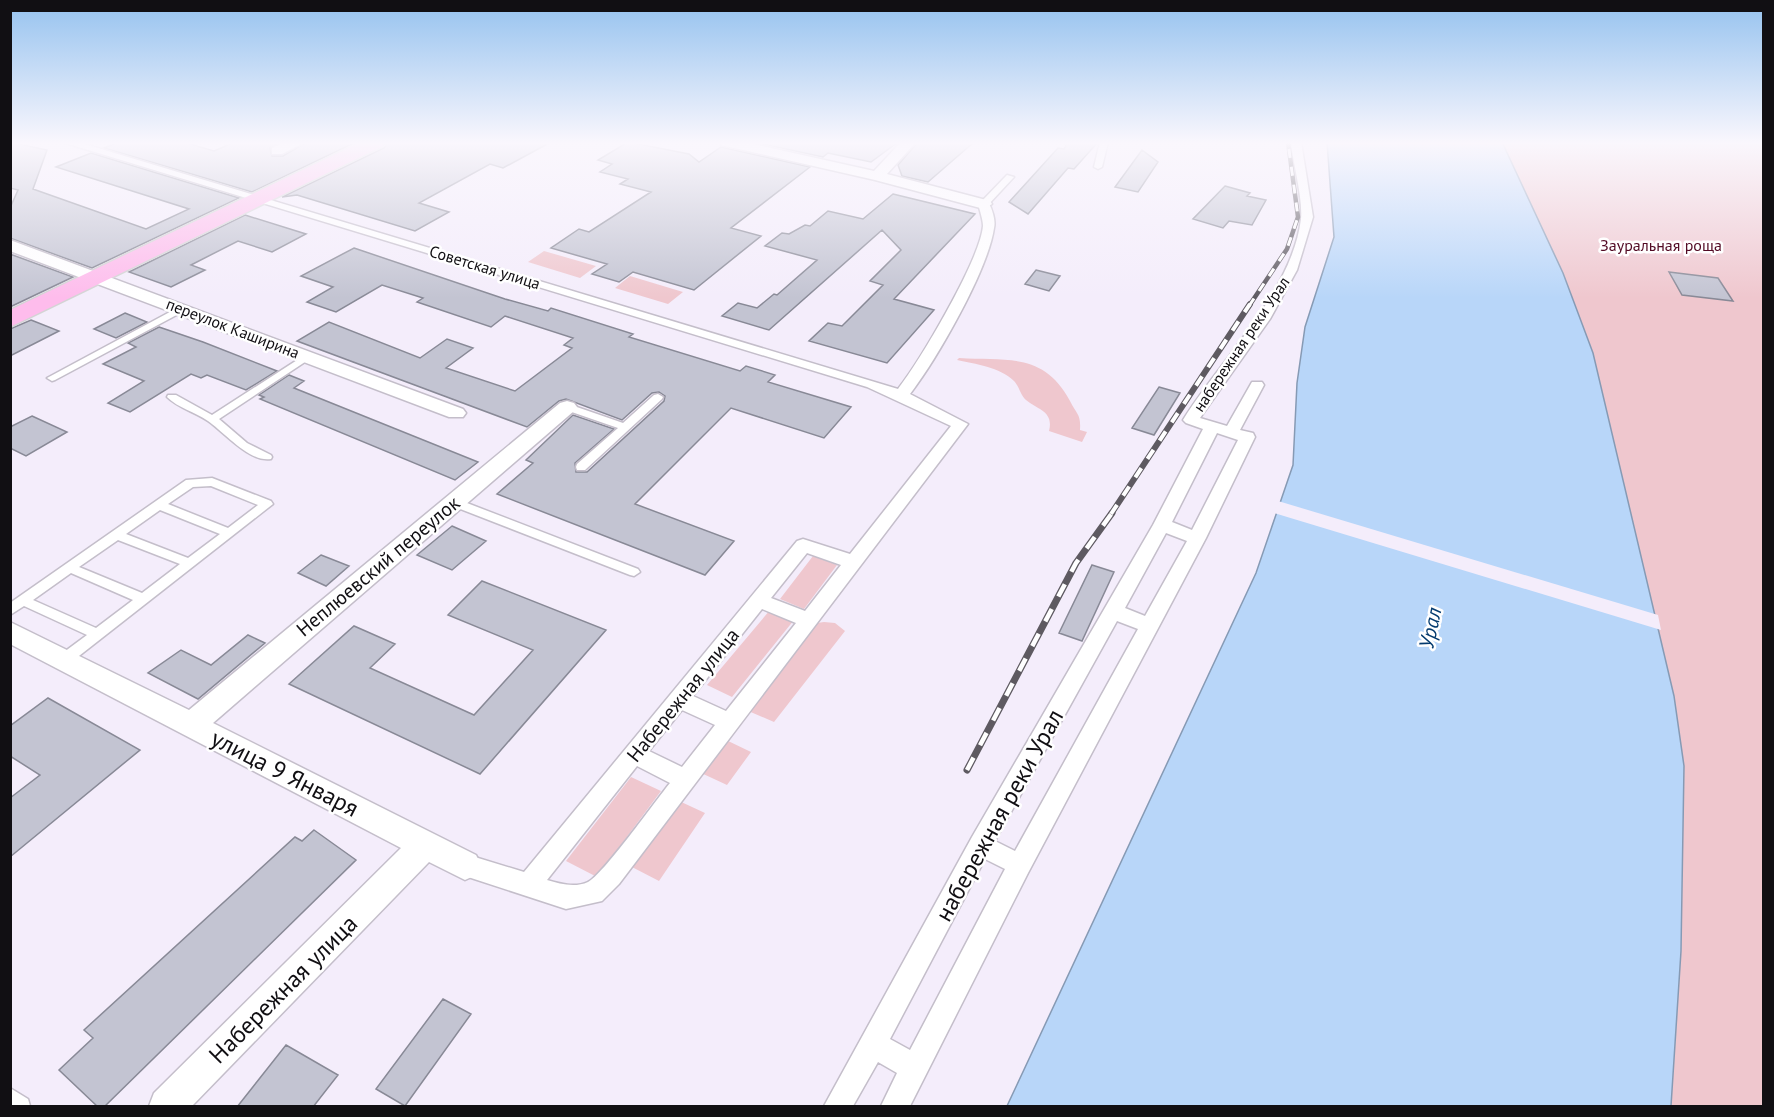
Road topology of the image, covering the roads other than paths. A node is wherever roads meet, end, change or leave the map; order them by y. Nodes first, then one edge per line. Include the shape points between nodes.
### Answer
1 (241, 194) edge
2 (267, 194) edge
3 (946, 194) edge
4 (994, 194) edge
5 (1304, 194) edge
6 (257, 199) junction
7 (984, 204) junction
8 (10, 245) edge
9 (98, 277) junction
10 (181, 309) junction
11 (10, 320) edge
12 (308, 356) junction
13 (52, 378) dead end
14 (1257, 385) dead end
15 (901, 395) junction
16 (172, 397) dead end
17 (658, 397) dead end
18 (567, 408) joint
19 (456, 413) dead end
20 (212, 419) junction
21 (625, 427) junction
22 (1222, 430) junction
23 (267, 457) dead end
24 (581, 467) dead end
25 (454, 502) junction
26 (159, 505) junction
27 (1162, 525) junction
28 (230, 532) junction
29 (117, 535) junction
30 (1197, 538) junction
31 (853, 562) junction
32 (189, 563) junction
33 (70, 568) junction
34 (634, 572) dead end
35 (142, 599) junction
36 (24, 601) junction
37 (760, 601) junction
38 (10, 610) edge
39 (1113, 611) junction
40 (809, 620) junction
41 (1150, 626) junction
42 (10, 632) edge
43 (97, 634) junction
44 (64, 659) junction
45 (680, 699) junction
46 (728, 722) junction
47 (190, 725) junction
48 (634, 754) junction
49 (684, 779) junction
50 (980, 845) junction
51 (424, 846) junction
52 (465, 865) joint
53 (1020, 865) junction
54 (529, 884) junction
55 (873, 1044) junction
56 (915, 1068) junction
57 (10, 1097) edge
58 (21, 1107) edge
59 (167, 1107) edge
60 (838, 1107) edge
61 (895, 1107) edge

1 - 6 street, Советская улица
2 - 6 main road
3 - 7 street
4 - 7 lane
5 - 22 street, набережная реки Урал via 1307,217 1284,284 1241,351 1211,385 1191,420
6 - 9 main road
6 - 15 street, Советская улица
7 - 15 street via 989,226 978,263 920,371
8 - 9 street, переулок Каширина
9 - 10 street, переулок Каширина
9 - 11 main road
10 - 12 street, переулок Каширина
10 - 13 lane
12 - 19 street, переулок Каширина
12 - 20 lane
14 - 22 street, набережная реки Урал
15 - 31 street via 960,424
16 - 20 lane
17 - 21 lane
18 - 21 lane
18 - 25 street, Неплюевский переулок
20 - 23 lane via 243,446
21 - 24 lane
22 - 27 street, набережная реки Урал
22 - 30 street, набережная реки Урал via 1247,438
25 - 34 lane
25 - 47 street, Неплюевский переулок
26 - 28 lane
26 - 28 lane via 190,483 212,482 267,504
26 - 29 lane
27 - 30 street
27 - 39 street, набережная реки Урал
28 - 32 lane
29 - 32 lane
29 - 33 lane
30 - 41 street, набережная реки Урал
31 - 37 street, Набережная улица via 803,545
31 - 40 street
32 - 35 lane
33 - 35 lane
33 - 36 lane
35 - 43 lane
36 - 38 lane
36 - 43 lane
37 - 40 street
37 - 45 street, Набережная улица
39 - 41 street
39 - 50 street, набережная реки Урал
40 - 46 street
41 - 53 street, набережная реки Урал
42 - 44 street, улица 9 Января
43 - 44 lane
44 - 47 street, улица 9 Января
45 - 46 street
45 - 48 street, Набережная улица
46 - 49 street
47 - 51 street, улица 9 Января
48 - 49 street
48 - 54 street, Набережная улица
49 - 54 street, улица 9 Января via 594,893 566,897
50 - 53 street
50 - 55 street, набережная реки Урал
51 - 52 street, улица 9 Января
51 - 59 street, Набережная улица
52 - 54 street, улица 9 Января
53 - 56 street, набережная реки Урал
55 - 56 street
55 - 60 street, набережная реки Урал
56 - 61 street, набережная реки Урал
57 - 58 lane

